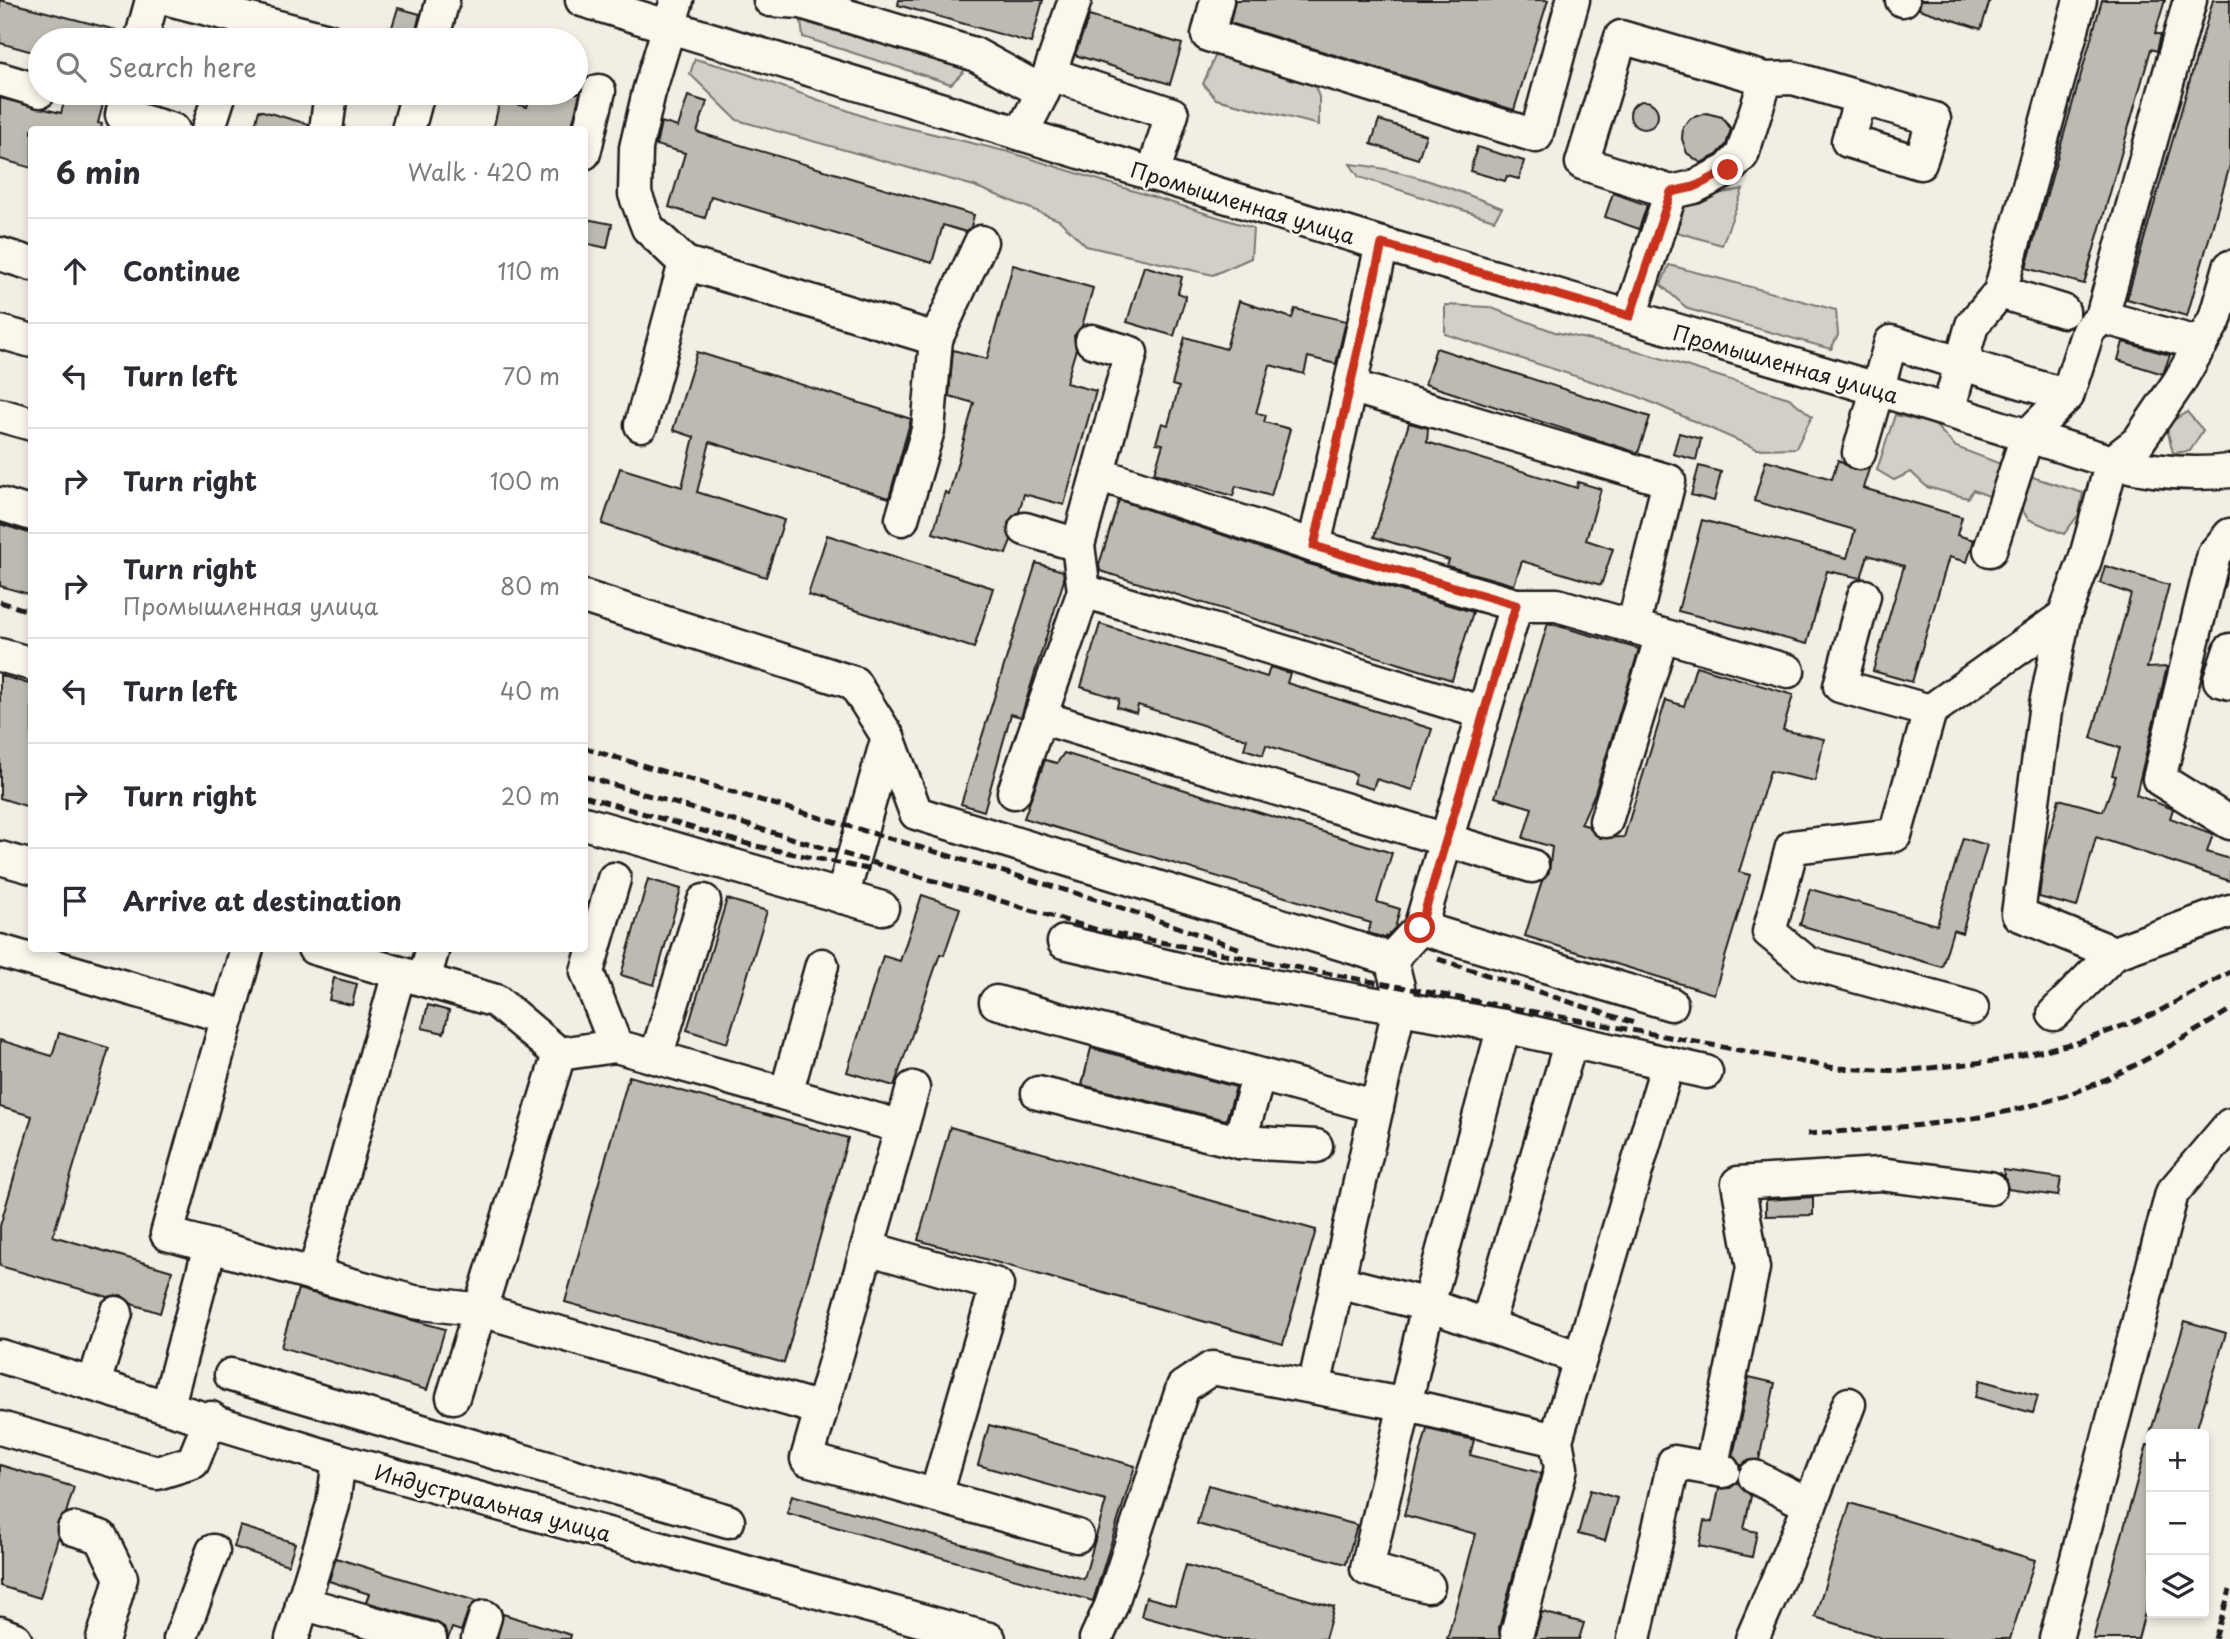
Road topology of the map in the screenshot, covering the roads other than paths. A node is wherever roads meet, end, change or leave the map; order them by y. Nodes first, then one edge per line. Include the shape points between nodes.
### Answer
1 (152, 0) edge
2 (173, 0) edge
3 (443, 0) edge
4 (582, 0) edge
5 (770, 0) edge
6 (1075, 0) edge
7 (1217, 0) edge
8 (1573, 0) edge
9 (2080, 0) edge
10 (2190, 0) edge
11 (673, 14) edge
12 (144, 28) edge
13 (238, 28) edge
14 (435, 28) edge
15 (0, 79) edge
16 (1766, 79) junction
17 (1046, 83) junction
18 (28, 87) edge
19 (598, 91) dead end
20 (1861, 98) dead end
21 (124, 105) edge
22 (216, 105) edge
23 (330, 105) edge
24 (415, 105) edge
25 (159, 126) edge
26 (209, 126) edge
27 (327, 126) edge
28 (409, 126) edge
29 (1021, 134) junction
30 (588, 135) edge
31 (1153, 174) junction
32 (1671, 192) junction
33 (981, 242) dead end
34 (1382, 244) junction
35 (0, 254) edge
36 (28, 263) edge
37 (685, 264) junction
38 (2230, 267) edge
39 (2000, 292) junction
40 (2063, 311) dead end
41 (1630, 316) junction
42 (2102, 317) junction
43 (0, 332) edge
44 (28, 340) edge
45 (936, 340) junction
46 (1092, 341) dead end
47 (2201, 344) junction
48 (1962, 362) junction
49 (1350, 386) junction
50 (1877, 389) junction
51 (2067, 396) junction
52 (1948, 411) junction
53 (0, 415) edge
54 (28, 423) edge
55 (641, 425) dead end
56 (2027, 436) junction
57 (1859, 453) dead end
58 (2112, 462) junction
59 (2230, 471) edge
60 (1098, 474) junction
61 (0, 504) edge
62 (28, 513) edge
63 (902, 519) dead end
64 (1025, 529) dead end
65 (2230, 535) edge
66 (1078, 545) junction
67 (1314, 546) junction
68 (1990, 550) dead end
69 (1084, 591) junction
70 (1864, 596) dead end
71 (588, 598) edge
72 (1516, 605) junction
73 (2064, 616) junction
74 (1647, 631) junction
75 (2230, 649) edge
76 (0, 655) edge
77 (28, 663) edge
78 (1788, 671) dead end
79 (2230, 683) edge
80 (1930, 711) junction
81 (1484, 713) junction
82 (1040, 718) junction
83 (888, 737) junction
84 (1014, 792) dead end
85 (1606, 821) dead end
86 (2230, 823) edge
87 (588, 824) edge
88 (1446, 839) junction
89 (0, 858) edge
90 (28, 866) edge
91 (1532, 866) dead end
92 (614, 879) dead end
93 (842, 897) junction
94 (704, 901) dead end
95 (882, 908) dead end
96 (2230, 911) edge
97 (1420, 928) junction
98 (1064, 942) dead end
99 (0, 951) edge
100 (246, 952) edge
101 (328, 952) edge
102 (430, 952) edge
103 (2114, 953) junction
104 (1391, 959) junction
105 (822, 965) dead end
106 (412, 977) junction
107 (996, 1002) dead end
108 (1671, 1004) dead end
109 (1399, 1008) junction
110 (1972, 1008) dead end
111 (2054, 1014) dead end
112 (228, 1017) junction
113 (1504, 1026) junction
114 (1571, 1041) junction
115 (616, 1046) junction
116 (559, 1054) junction
117 (656, 1058) junction
118 (1668, 1063) junction
119 (1706, 1072) dead end
120 (1259, 1074) junction
121 (913, 1088) dead end
122 (1038, 1093) dead end
123 (786, 1094) junction
124 (1377, 1107) junction
125 (2230, 1125) edge
126 (902, 1127) junction
127 (1239, 1142) junction
128 (1316, 1146) dead end
129 (1990, 1188) dead end
130 (210, 1246) junction
131 (867, 1248) junction
132 (314, 1275) junction
133 (1338, 1282) junction
134 (1428, 1305) junction
135 (481, 1310) junction
136 (116, 1313) dead end
137 (1487, 1325) junction
138 (0, 1356) edge
139 (1580, 1359) junction
140 (231, 1375) dead end
141 (94, 1383) junction
142 (1314, 1387) junction
143 (453, 1397) dead end
144 (1849, 1404) dead end
145 (167, 1405) junction
146 (1407, 1405) junction
147 (821, 1409) junction
148 (369, 1416) junction
149 (211, 1419) junction
150 (0, 1428) edge
151 (1556, 1440) junction
152 (347, 1462) junction
153 (1755, 1477) dead end
154 (936, 1496) junction
155 (1810, 1505) junction
156 (728, 1521) dead end
157 (74, 1528) dead end
158 (1077, 1536) dead end
159 (213, 1551) dead end
160 (1428, 1586) dead end
161 (302, 1603) junction
162 (916, 1630) edge
163 (0, 1633) edge
164 (1517, 1633) dead end
165 (15, 1639) edge
166 (103, 1639) edge
167 (180, 1639) edge
168 (292, 1639) edge
169 (430, 1639) edge
170 (989, 1639) edge
171 (1096, 1639) edge
172 (1634, 1639) edge
173 (1752, 1639) edge
174 (2056, 1639) edge

1 - 12 street
2 - 13 street
3 - 14 street
4 - 11 street, Промышленная улица
5 - 17 street via 801,2 974,54
6 - 17 street
7 - 8 street via 1208,35 1536,136
9 - 39 street
10 - 42 street
11 - 29 street, Промышленная улица
11 - 37 street via 636,148 635,194 648,228
15 - 18 street
16 - 20 street via 1793,78
16 - 32 street via 1742,155 1728,170 1694,187
16 - 32 street via 1621,37 1582,163
17 - 29 street
17 - 31 street via 1172,114
19 - 30 street
21 - 25 street via 122,115
22 - 26 street
23 - 27 street
24 - 28 street
29 - 31 street, Промышленная улица
31 - 34 street, Промышленная улица
32 - 41 street
33 - 45 street
34 - 41 street, Промышленная улица
34 - 49 street
35 - 36 street
37 - 45 street
37 - 55 street
38 - 47 street via 2215,319
39 - 40 street
39 - 48 street via 1972,325
41 - 50 street, Промышленная улица
42 - 47 street
42 - 51 street via 2088,331
43 - 44 street
45 - 63 street via 928,430
46 - 60 street via 1131,353
47 - 58 street via 2138,442
48 - 50 street via 1891,342
48 - 51 street
48 - 52 street
49 - 67 street
49 - 74 street via 1669,481
50 - 52 street, Промышленная улица
50 - 57 street
51 - 56 street
52 - 56 street, Промышленная улица
53 - 54 street
56 - 58 street, Промышленная улица
56 - 68 street
58 - 59 street, Промышленная улица via 2198,475
58 - 73 street
60 - 66 street
60 - 67 street
61 - 62 street
64 - 66 street
65 - 86 street via 2214,554 2159,779
66 - 69 street
67 - 72 street
69 - 81 street
69 - 82 street
70 - 80 street via 1840,685
71 - 83 street via 854,683
72 - 74 street via 1557,605
72 - 81 street
73 - 80 street
73 - 103 street via 2046,704 2018,914
74 - 78 street
74 - 85 street
75 - 79 street via 2220,680
76 - 77 street
80 - 110 street via 1895,835 1792,847 1769,932 1807,963
81 - 88 street
82 - 84 street
82 - 88 street
83 - 93 street
83 - 104 street via 916,813
87 - 93 street
88 - 91 street
88 - 97 street
89 - 90 street
92 - 115 street via 587,972
93 - 95 street
94 - 117 street
96 - 103 street
97 - 104 street
97 - 108 street
98 - 109 street via 1191,972
99 - 112 street
100 - 112 street
101 - 106 street
102 - 106 street
103 - 111 street
104 - 109 street
105 - 123 street
106 - 116 street via 496,1001
106 - 132 street
107 - 120 street
109 - 113 street
109 - 124 street
112 - 130 street via 167,1234
113 - 114 street
113 - 134 street
114 - 118 street
114 - 137 street
115 - 116 street
115 - 117 street
116 - 135 street
117 - 123 street
118 - 119 street
118 - 139 street
120 - 124 street
120 - 127 street
121 - 126 street
122 - 127 street
123 - 126 street
124 - 133 street
125 - 174 street via 2172,1193
126 - 131 street
127 - 128 street
129 - 172 street via 1880,1174 1738,1183 1753,1268 1717,1470 1674,1462
130 - 132 street
130 - 145 street
131 - 147 street
131 - 154 street via 998,1285
132 - 135 street via 414,1302
133 - 134 street
133 - 142 street
134 - 137 street
134 - 146 street
135 - 143 street
135 - 147 street
136 - 141 street
137 - 139 street
138 - 141 street, Индустриальная улица
139 - 151 street
140 - 148 street
141 - 145 street, Индустриальная улица
142 - 146 street
142 - 171 street via 1212,1368 1183,1387
144 - 155 street
145 - 149 street, Индустриальная улица
146 - 151 street
146 - 160 street via 1367,1569
147 - 154 street via 807,1459
148 - 152 street
148 - 156 street
149 - 150 street via 193,1462 157,1473
149 - 152 street, Индустриальная улица
151 - 164 street via 1561,1468
152 - 161 street
152 - 162 street, Индустриальная улица
153 - 155 street
154 - 158 street
155 - 173 street
157 - 166 street via 101,1537 121,1578
159 - 167 street
161 - 168 street
161 - 169 street
162 - 170 street, Индустриальная улица
163 - 165 street

